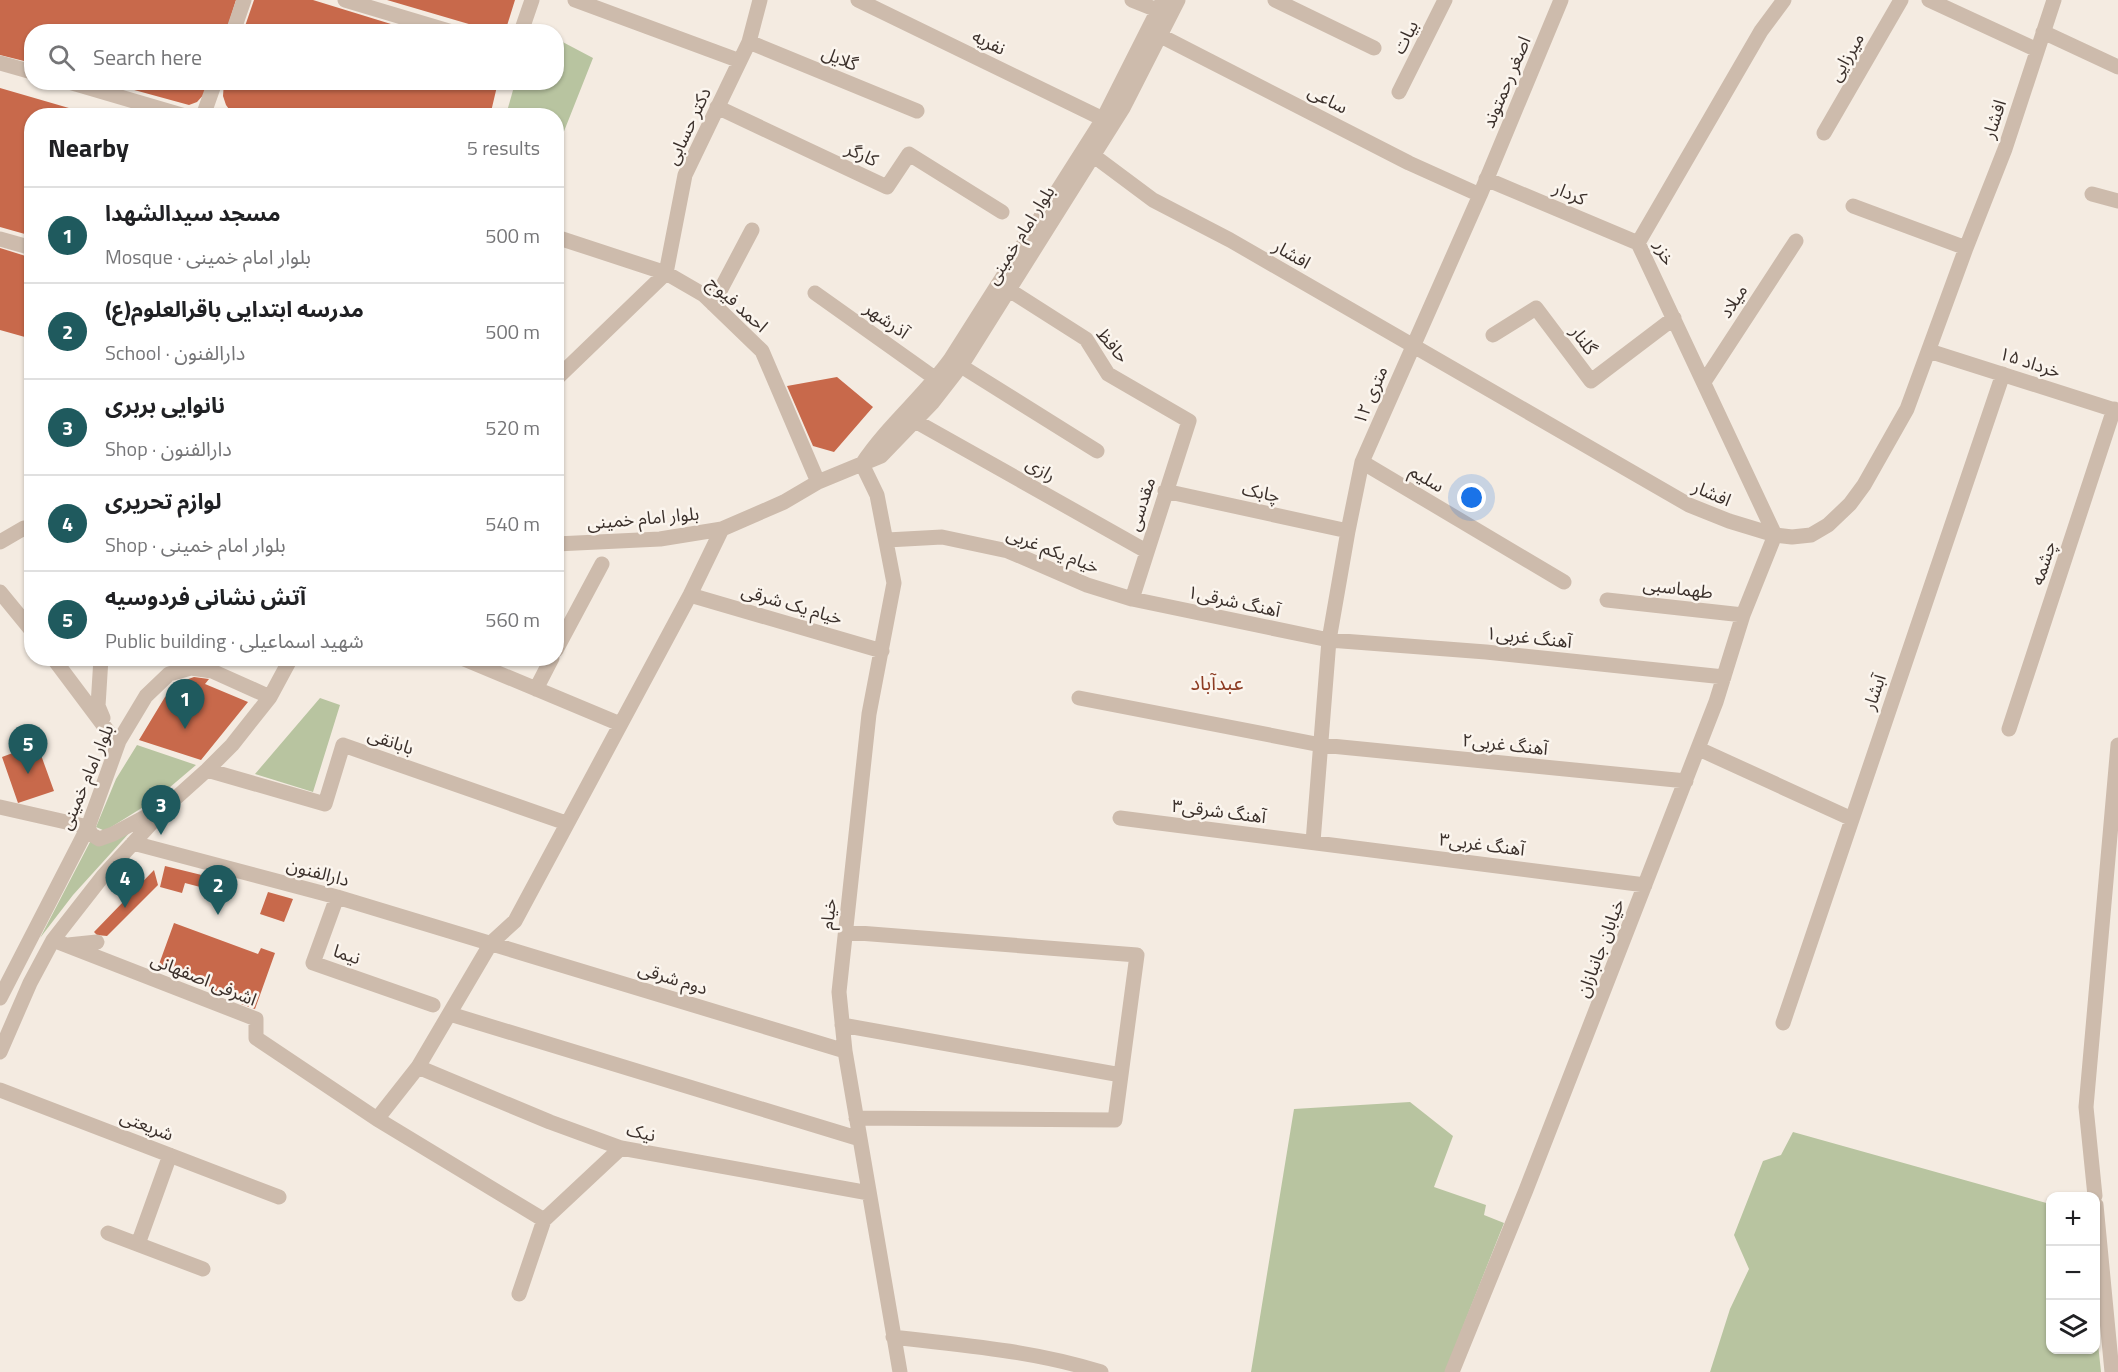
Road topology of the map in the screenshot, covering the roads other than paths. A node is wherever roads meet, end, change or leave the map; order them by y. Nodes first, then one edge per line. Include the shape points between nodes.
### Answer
1 (244, 0) edge
2 (345, 0) edge
3 (532, 0) edge
4 (575, 0) edge
5 (760, 0) edge
6 (858, 0) edge
7 (1132, 0) edge
8 (1178, 0) edge
9 (1275, 0) edge
10 (1445, 0) edge
11 (1562, 0) edge
12 (1784, 0) edge
13 (1901, 0) edge
14 (1929, 0) edge
15 (2054, 0) edge
16 (1160, 5) edge
17 (236, 24) edge
18 (425, 24) edge
19 (524, 24) edge
20 (2043, 32) junction
21 (1159, 35) junction
22 (749, 42) junction
23 (1374, 48) dead end
24 (2037, 50) junction
25 (740, 62) junction
26 (0, 63) edge
27 (2118, 67) edge
28 (24, 70) edge
29 (96, 90) edge
30 (212, 90) edge
31 (1399, 92) dead end
32 (717, 107) junction
33 (158, 108) edge
34 (206, 108) edge
35 (917, 111) dead end
36 (1103, 119) junction
37 (1824, 133) dead end
38 (1094, 156) junction
39 (1486, 179) junction
40 (2092, 194) dead end
41 (1480, 195) junction
42 (2118, 201) edge
43 (1853, 206) dead end
44 (1002, 212) dead end
45 (752, 231) dead end
46 (0, 238) edge
47 (564, 240) edge
48 (1796, 241) dead end
49 (1638, 243) junction
50 (24, 246) edge
51 (1966, 248) junction
52 (666, 273) junction
53 (1009, 290) junction
54 (814, 293) dead end
55 (713, 304) junction
56 (1674, 318) junction
57 (1493, 335) dead end
58 (1412, 345) junction
59 (1929, 351) junction
60 (962, 366) junction
61 (564, 371) edge
62 (2003, 374) junction
63 (936, 379) junction
64 (1704, 382) junction
65 (2116, 410) edge
66 (915, 421) junction
67 (1189, 421) joint
68 (1097, 451) dead end
69 (1362, 462) junction
70 (861, 464) junction
71 (818, 482) junction
72 (1165, 491) junction
73 (722, 529) junction
74 (1348, 531) junction
75 (24, 533) edge
76 (1775, 535) junction
77 (887, 540) junction
78 (0, 542) edge
79 (564, 544) edge
80 (1146, 551) junction
81 (602, 564) dead end
82 (1564, 582) dead end
83 (0, 592) edge
84 (690, 595) junction
85 (1132, 599) junction
86 (1607, 600) dead end
87 (1743, 615) junction
88 (24, 621) edge
89 (564, 635) edge
90 (1329, 640) junction
91 (882, 651) junction
92 (59, 666) edge
93 (100, 666) edge
94 (186, 666) edge
95 (199, 666) edge
96 (287, 666) edge
97 (481, 666) edge
98 (548, 666) edge
99 (1724, 677) junction
100 (536, 689) junction
101 (270, 697) junction
102 (1079, 698) dead end
103 (620, 724) junction
104 (2009, 729) dead end
105 (114, 738) junction
106 (1321, 745) junction
107 (2118, 745) edge
108 (1698, 749) junction
109 (207, 770) junction
110 (1686, 781) junction
111 (168, 805) junction
112 (0, 807) edge
113 (1120, 818) dead end
114 (1852, 819) junction
115 (566, 823) junction
116 (88, 827) junction
117 (133, 843) junction
118 (1313, 843) junction
119 (1645, 885) junction
120 (337, 897) junction
121 (846, 932) junction
122 (98, 942) dead end
123 (59, 943) junction
124 (491, 943) junction
125 (0, 998) edge
126 (433, 1005) dead end
127 (450, 1014) junction
128 (1783, 1023) dead end
129 (842, 1025) junction
130 (845, 1051) junction
131 (0, 1052) edge
132 (418, 1067) junction
133 (1121, 1075) junction
134 (0, 1090) edge
135 (856, 1118) junction
136 (377, 1119) junction
137 (860, 1139) junction
138 (621, 1148) junction
139 (170, 1155) junction
140 (2094, 1192) edge
141 (869, 1193) junction
142 (279, 1197) dead end
143 (544, 1220) junction
144 (108, 1233) dead end
145 (138, 1244) junction
146 (2100, 1246) edge
147 (203, 1269) dead end
148 (519, 1294) dead end
149 (893, 1337) junction
150 (900, 1372) edge
151 (1101, 1372) edge
152 (1452, 1372) edge
153 (2112, 1372) edge

1 - 17 street
2 - 18 street
3 - 19 street
4 - 25 street
5 - 22 street, دکتر حسابی
6 - 36 street, نفریه
7 - 16 street
8 - 21 street, بلوار امام خمینی
9 - 23 street
10 - 31 street, بیات
11 - 39 street, اصغر رحمتوند
12 - 49 street, خزر via 1761,31
13 - 37 street, میرزایی
14 - 24 street
15 - 20 street, افشار
16 - 36 street, بلوار امام خمینی
20 - 24 street, افشار
20 - 27 street
21 - 38 street, بلوار امام خمینی
21 - 41 street, ساعی via 1409,163
22 - 25 street, دکتر حسابی
22 - 35 street, گلایل
24 - 51 street, افشار via 2005,149
25 - 32 street, دکتر حسابی
26 - 28 street
29 - 33 street
30 - 34 street
32 - 44 street, کارگر via 887,187 909,154
32 - 52 street, دکتر حسابی via 685,176
36 - 63 street, بلوار امام خمینی
38 - 53 street, بلوار امام خمینی
38 - 58 street, افشار via 1153,200
39 - 41 street, ۱۲ متری
39 - 49 street, کردار
40 - 42 street
41 - 58 street, ۱۲ متری
43 - 51 street
45 - 55 street
46 - 50 street
47 - 52 street, احمد فیوج
48 - 64 street, میلاد
49 - 56 street, خزر
51 - 59 street, افشار
52 - 55 street, احمد فیوج
52 - 61 street
53 - 60 street, بلوار امام خمینی
53 - 67 street, حافظ via 1086,339 1108,374
54 - 63 street, آذرشهر
55 - 71 street, احمد فیوج via 762,351
56 - 57 street, گلنار via 1591,381 1536,308
56 - 64 street, خزر
58 - 69 street, ۱۲ متری
58 - 76 street, افشار via 1689,506
59 - 62 street, ۱۵ خرداد
59 - 76 street, افشار via 1907,409 1850,504 1811,535
60 - 66 street, بلوار امام خمینی
60 - 68 street
62 - 65 street, ۱۵ خرداد
62 - 114 street, آبشار
63 - 70 street, بلوار امام خمینی
64 - 76 street, خزر
65 - 104 street, چشمه
66 - 70 street, بلوار امام خمینی via 881,456
66 - 80 street, رازی
67 - 72 street, مقدسی
69 - 74 street, ۱۲ متری
69 - 82 street, سلیم
70 - 71 street, بلوار امام خمینی
70 - 77 street, خیام via 877,495
71 - 73 street, بلوار امام خمینی via 784,502
72 - 74 street, چابک
72 - 80 street, مقدسی
73 - 79 street, بلوار امام خمینی via 660,539
73 - 84 street
74 - 90 street, ۱۲ متری
75 - 78 street
76 - 87 street, خیابان جانبازان
77 - 85 street, خیام یکم غربی via 942,537 1008,551 1087,585
77 - 91 street, خیام via 894,583
80 - 85 street, مقدسی
81 - 89 street
83 - 88 street
84 - 91 street, خیام یک شرقی
84 - 103 street
85 - 90 street, آهنگ شرقی۱
86 - 87 street, طهماسبی
87 - 99 street, خیابان جانبازان
90 - 99 street, آهنگ غربی۱
90 - 106 street, ۱۲ متری
91 - 121 street, خیام via 869,714
92 - 105 street
93 - 105 street via 98,706
94 - 105 street, بلوار امام خمینی via 169,674 146,696
95 - 101 street, بلوار امام خمینی
96 - 101 street
97 - 100 street
98 - 100 street
99 - 108 street, خیابان جانبازان
100 - 103 street
101 - 109 street
102 - 106 street, آهنگ غربی۲
103 - 115 street
105 - 116 street, بلوار امام خمینی
106 - 110 street, آهنگ غربی۲
106 - 118 street, ۱۲ متری
107 - 140 street via 2086,1107
108 - 110 street, خیابان جانبازان
108 - 114 street
109 - 111 street
109 - 115 street, بابانقی via 326,804 343,745
110 - 119 street, خیابان جانبازان
111 - 116 street via 105,837 95,837
111 - 117 street
112 - 116 street
113 - 118 street, آهنگ شرقی۳
114 - 128 street, آبشار
115 - 124 street via 515,921
116 - 125 street, بلوار امام خمینی
117 - 120 street, دارالفنون
117 - 123 street via 79,905
118 - 119 street, آهنگ غربی۳
119 - 152 street, خیابان جانبازان
120 - 124 street, دارالفنون
120 - 126 street, نیما via 313,963
121 - 129 street, خیام via 839,992
121 - 133 street via 1137,955
122 - 123 street
123 - 131 street via 30,983
123 - 136 street, اشرفی اصفهانی via 256,1019 256,1038
124 - 127 street
124 - 130 street, دوم شرقی
127 - 132 street
127 - 137 street
129 - 130 street, خیام
129 - 133 street
130 - 135 street, خیام
132 - 136 street
132 - 138 street, نیک
133 - 135 street via 1115,1120
134 - 139 street, شریعتی
135 - 137 street, خیام
136 - 143 street
137 - 141 street, خیام
138 - 141 street, نیک
138 - 143 street
139 - 142 street, شریعتی
139 - 145 street
141 - 149 street, خیام
143 - 148 street
144 - 145 street
145 - 147 street
146 - 153 street
149 - 150 street, خیام
149 - 151 street via 1013,1350

